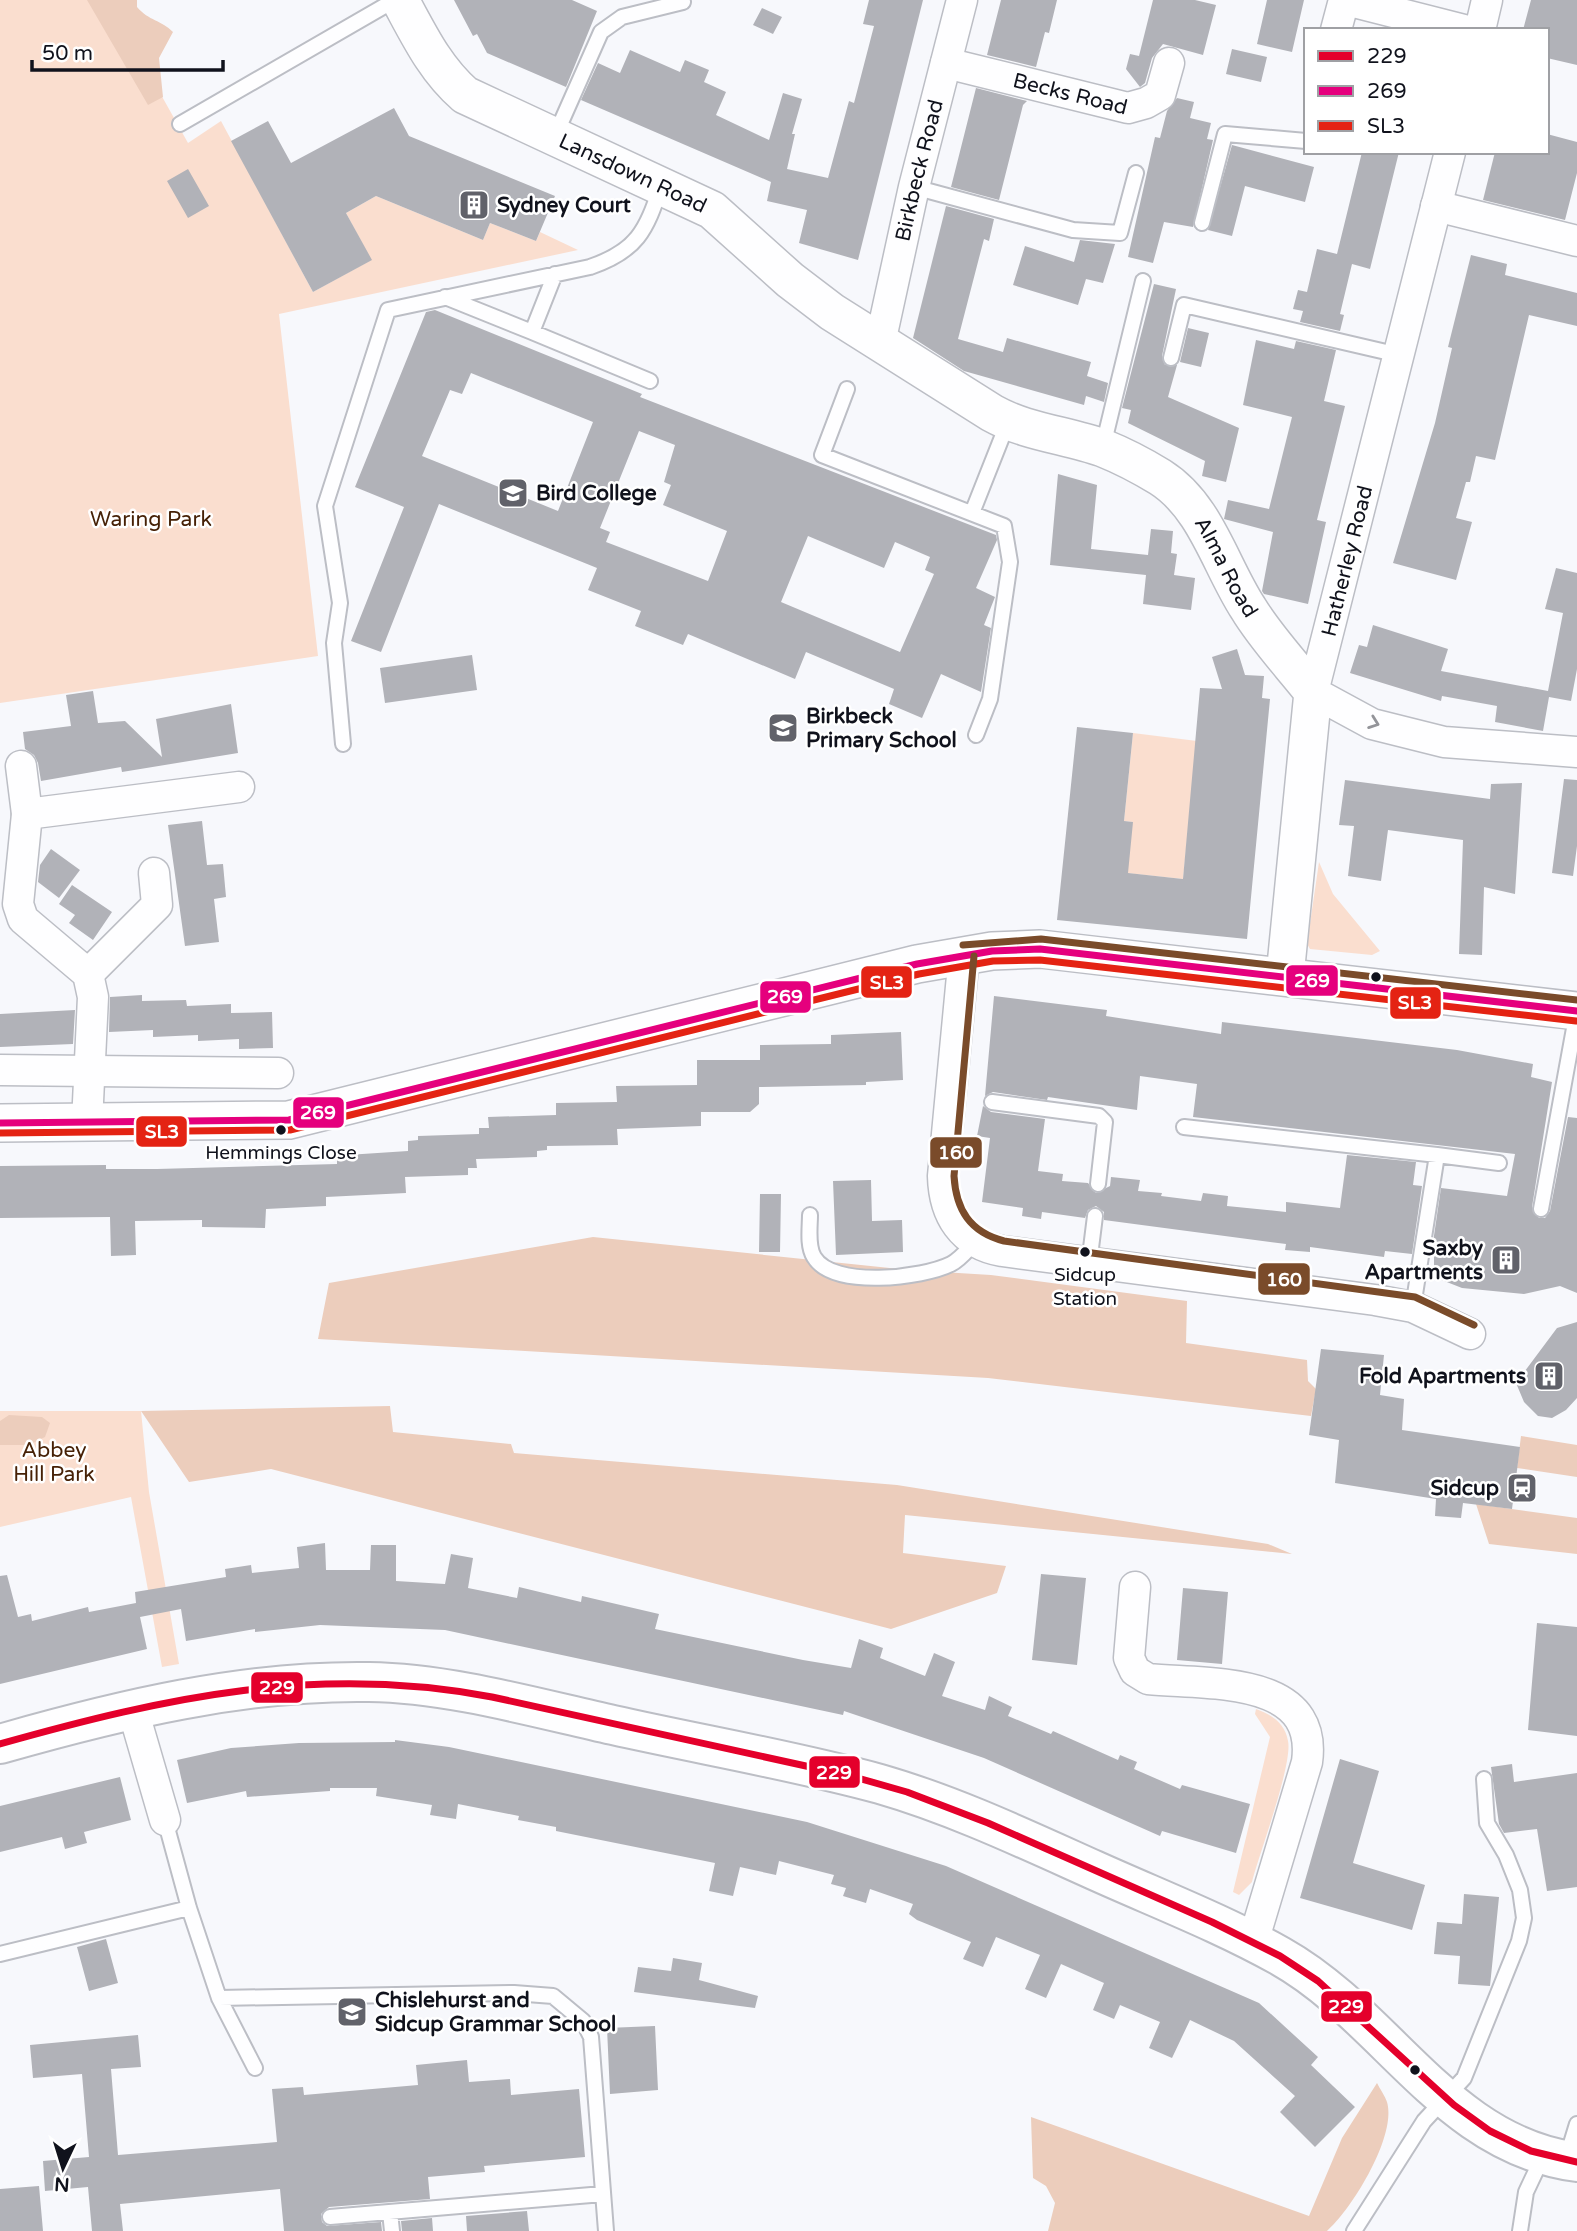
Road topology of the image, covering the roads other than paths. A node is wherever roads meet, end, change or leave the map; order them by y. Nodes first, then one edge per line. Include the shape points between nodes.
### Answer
1 (397, 0) edge
2 (962, 0) edge
3 (1345, 0) edge
4 (1487, 0) edge
5 (683, 2) dead end
6 (1337, 28) edge
7 (1456, 28) edge
8 (1480, 28) edge
9 (946, 63) junction
10 (1168, 63) dead end
11 (180, 124) dead end
12 (555, 136) junction
13 (1304, 141) edge
14 (1449, 154) edge
15 (1136, 173) dead end
16 (662, 184) junction
17 (914, 187) junction
18 (1436, 206) junction
19 (1202, 223) dead end
20 (1577, 241) edge
21 (555, 274) junction
22 (1143, 281) dead end
23 (443, 297) junction
24 (532, 332) junction
25 (880, 343) junction
26 (1399, 355) junction
27 (1171, 358) dead end
28 (650, 381) dead end
29 (847, 388) dead end
30 (1008, 422) junction
31 (1102, 448) junction
32 (972, 513) junction
33 (1313, 692) junction
34 (976, 734) dead end
35 (344, 744) dead end
36 (1577, 752) edge
37 (21, 766) dead end
38 (239, 787) dead end
39 (27, 814) junction
40 (154, 873) dead end
41 (964, 955) junction
42 (88, 974) junction
43 (1285, 976) junction
44 (1577, 1011) edge
45 (0, 1070) edge
46 (89, 1071) junction
47 (278, 1073) dead end
48 (992, 1102) dead end
49 (88, 1123) junction
50 (0, 1124) edge
51 (1184, 1126) dead end
52 (1437, 1155) junction
53 (1499, 1163) dead end
54 (1098, 1184) dead end
55 (1541, 1209) dead end
56 (810, 1215) dead end
57 (1095, 1216) dead end
58 (975, 1242) junction
59 (1088, 1264) junction
60 (1413, 1307) junction
61 (1470, 1334) dead end
62 (1135, 1587) dead end
63 (133, 1710) junction
64 (0, 1744) edge
65 (1484, 1779) dead end
66 (165, 1819) joint
67 (189, 1908) junction
68 (1253, 1942) junction
69 (0, 1954) edge
70 (219, 1998) junction
71 (255, 2068) dead end
72 (1446, 2100) junction
73 (1577, 2124) edge
74 (1562, 2160) edge
75 (603, 2194) junction
76 (390, 2212) junction
77 (330, 2217) dead end
78 (392, 2231) edge
79 (606, 2231) edge
80 (1354, 2231) edge
81 (1520, 2231) edge

1 - 11 lane
1 - 12 street, Lansdown Road via 432,58 457,88
2 - 9 street, Birkbeck Road
3 - 6 street
3 - 7 street
4 - 8 street
5 - 12 lane via 622,18 601,32
9 - 10 street, Becks Road via 1128,108 1160,95
9 - 17 street, Birkbeck Road
12 - 16 street, Lansdown Road
13 - 19 lane via 1225,135
14 - 18 street, Hatherley Road
15 - 17 lane via 1120,233 1073,230
16 - 21 lane via 637,241 615,258
16 - 25 street, Lansdown Road via 712,210 790,280
17 - 25 street, Birkbeck Road
18 - 20 street
18 - 26 street, Hatherley Road
21 - 23 lane
21 - 24 lane
22 - 31 lane
23 - 24 lane
23 - 35 lane via 388,310 325,506 340,603 334,643
24 - 28 lane
25 - 30 street, Alma Road
26 - 27 lane via 1184,305
26 - 33 street, Hatherley Road
29 - 32 lane via 822,455
30 - 31 street, Alma Road
30 - 32 lane
31 - 33 street, Alma Road via 1162,479 1187,501 1248,608
32 - 34 lane via 1004,526 1010,562 990,698
33 -> 36 street, Alma Road via 1372,723 1444,742
33 - 43 street, Hatherley Road
37 - 39 street
38 - 39 street
39 - 42 street via 18,904 23,919
40 - 42 street via 157,905
41 - 43 street via 1040,949
41 - 49 street via 315,1115 260,1121
41 - 58 street via 943,1198 950,1216
42 - 46 street via 93,997
43 - 44 street
44 - 55 lane
45 - 46 street
46 - 47 street
46 - 49 street
48 - 54 lane via 1099,1116 1105,1122
49 - 50 street
51 - 52 lane
52 - 53 lane
52 - 60 lane
56 - 58 lane via 814,1258 840,1272 866,1277 923,1275 956,1262
57 - 59 lane
58 - 59 street via 984,1248
59 - 60 street
60 - 61 street
62 - 68 street via 1129,1658 1135,1671 1148,1679 1271,1694 1295,1711 1309,1735 1307,1762
63 - 64 main road
63 - 66 street
63 - 68 main road via 229,1692 314,1682 366,1682 454,1692 547,1710 884,1786 1022,1839
65 - 72 lane via 1487,1823 1520,1890 1524,1918 1464,2078
66 - 67 lane
67 - 69 lane
67 - 70 lane
68 - 72 main road via 1310,1976
70 - 71 lane
70 - 75 lane via 553,1996 583,2021 591,2037
72 - 74 main road via 1510,2144
72 - 80 lane via 1424,2121
73 - 74 lane
74 - 81 lane via 1525,2192
75 - 76 lane
75 - 79 lane
76 - 77 lane
76 - 78 lane

